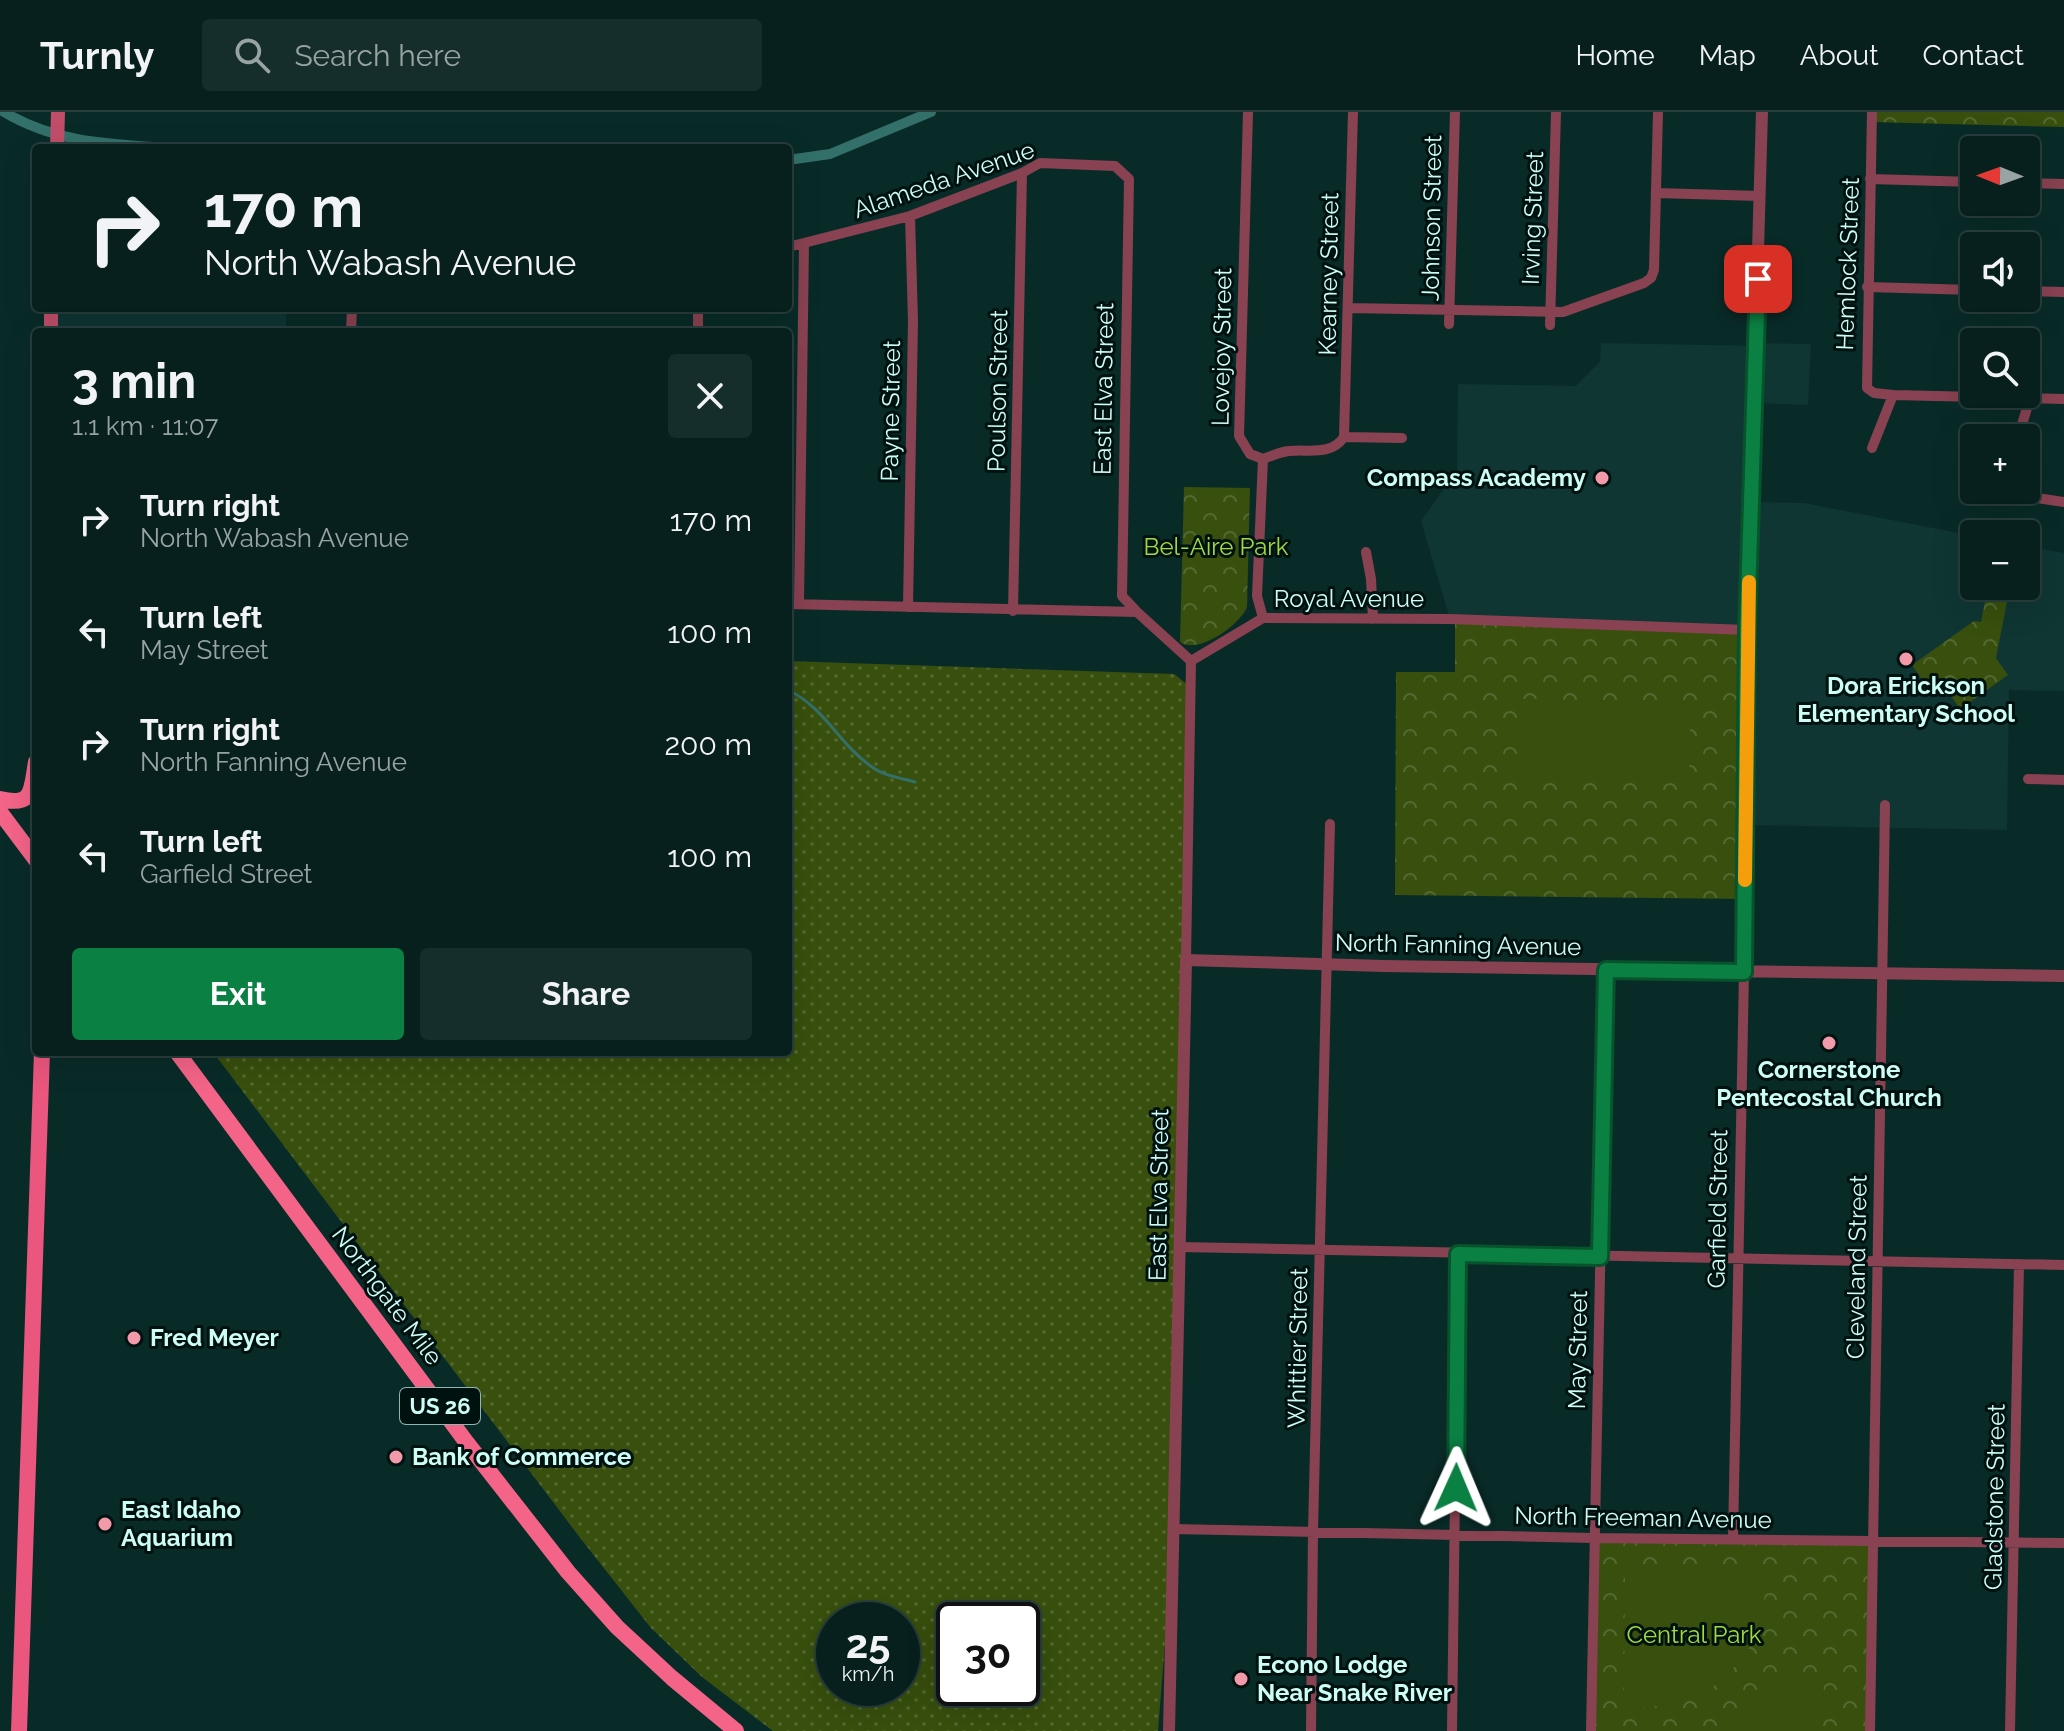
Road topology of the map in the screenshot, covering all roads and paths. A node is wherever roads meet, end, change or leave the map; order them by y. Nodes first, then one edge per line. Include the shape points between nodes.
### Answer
1 (1248, 112) edge
2 (1353, 112) edge
3 (1455, 112) edge
4 (1556, 112) edge
5 (1658, 112) edge
6 (1762, 112) edge
7 (1872, 112) edge
8 (58, 115) edge
9 (57, 144) edge
10 (1115, 166) joint
11 (1022, 173) junction
12 (1870, 179) junction
13 (1960, 182) edge
14 (2040, 183) edge
15 (2064, 184) edge
16 (1656, 193) junction
17 (1760, 196) junction
18 (910, 216) junction
19 (804, 244) junction
20 (792, 246) edge
21 (1867, 287) junction
22 (1960, 290) edge
23 (2040, 291) edge
24 (2064, 292) edge
25 (1348, 308) junction
26 (1450, 311) junction
27 (1550, 312) junction
28 (1449, 324) dead end
29 (1550, 325) dead end
30 (1893, 395) junction
31 (1960, 396) edge
32 (2040, 398) edge
33 (2064, 399) edge
34 (1344, 437) junction
35 (1402, 438) dead end
36 (1872, 448) dead end
37 (1263, 459) junction
38 (2040, 498) edge
39 (2064, 502) edge
40 (1366, 552) dead end
41 (794, 604) edge
42 (908, 607) junction
43 (1013, 611) junction
44 (1137, 612) junction
45 (1263, 618) junction
46 (1373, 619) junction
47 (1747, 630) junction
48 (1191, 661) junction
49 (2028, 779) dead end
50 (2064, 780) edge
51 (32, 784) edge
52 (0, 799) edge
53 (1885, 805) dead end
54 (0, 812) edge
55 (1330, 824) dead end
56 (32, 855) edge
57 (1186, 960) junction
58 (1327, 965) junction
59 (1606, 970) junction
60 (1744, 972) junction
61 (1882, 974) junction
62 (2064, 976) edge
63 (42, 1056) edge
64 (180, 1056) edge
65 (1180, 1247) junction
66 (1320, 1250) junction
67 (1458, 1254) junction
68 (1600, 1257) junction
69 (1739, 1260) junction
70 (1877, 1263) junction
71 (2019, 1264) junction
72 (2064, 1265) edge
73 (1174, 1529) junction
74 (1313, 1531) junction
75 (1455, 1534) junction
76 (1594, 1538) junction
77 (1733, 1539) junction
78 (1873, 1542) junction
79 (2014, 1543) junction
80 (2064, 1543) edge
81 (730, 1729) edge
82 (19, 1731) edge
83 (1169, 1731) edge
84 (1311, 1731) edge
85 (1452, 1731) edge
86 (1591, 1731) edge
87 (1870, 1731) edge
88 (2010, 1731) edge

1 - 37 street, Lovejoy Street via 1239,436 1250,454
2 - 25 street, Kearney Street
3 - 26 street, Johnson Street
4 - 27 street, Irving Street
5 - 16 street
6 - 17 street, Garfield Street
7 - 12 street, Hemlock Street
8 - 9 main road
10 - 11 street, Alameda Avenue via 1040,163
10 - 44 street, East Elva Street via 1129,179 1122,596
11 - 18 street, Alameda Avenue
11 - 43 street, Poulson Street
12 - 13 street
12 - 21 street, Hemlock Street
14 - 15 street
16 - 17 street
16 - 27 street via 1651,278 1563,312
17 - 47 street, Garfield Street
18 - 19 street, Alameda Avenue
18 - 42 street, Payne Street
19 - 20 street, Alameda Avenue
19 - 41 street
21 - 22 street
21 - 30 street, Hemlock Street via 1867,388
23 - 24 street
25 - 26 street
25 - 34 street, Kearney Street
26 - 27 street
26 - 28 street, Johnson Street
27 - 29 street, Irving Street
30 - 31 street
30 - 36 street
32 - 33 street
34 - 35 street
34 - 37 street via 1329,450
37 - 45 street via 1257,596
38 - 39 street
40 - 46 street
41 - 42 street
42 - 43 street
43 - 44 street
44 - 48 street
45 - 46 street, Royal Avenue
45 - 48 street, Royal Avenue
46 - 47 street, Royal Avenue
47 - 60 street, Garfield Street
48 - 57 street, East Elva Street
49 - 50 street
51 - 52 highway via 26,800
53 - 61 street, Cleveland Street
54 - 56 highway
55 - 58 street, Whittier Street
57 - 58 street, North Fanning Avenue
57 - 65 street, East Elva Street
58 - 59 street, North Fanning Avenue
58 - 66 street, Whittier Street
59 - 60 street, North Fanning Avenue
59 - 68 street, May Street
60 - 61 street, North Fanning Avenue
60 - 69 street, Garfield Street
61 - 62 street, North Fanning Avenue
61 - 70 street, Cleveland Street
63 - 82 main road
64 - 81 highway, Northgate Mile / US 26 via 553,1553 617,1627
65 - 66 street
65 - 73 street, East Elva Street
66 - 67 street
66 - 74 street, Whittier Street
67 - 68 street
67 - 75 street
68 - 69 street
68 - 76 street, May Street
69 - 70 street
69 - 77 street, Garfield Street
70 - 71 street
70 - 78 street, Cleveland Street
71 - 72 street
71 - 79 street, Gladstone Street
73 - 74 street, North Freeman Avenue
73 - 83 street, East Elva Street
74 - 75 street, North Freeman Avenue
74 - 84 street, Whittier Street
75 - 76 street, North Freeman Avenue
75 - 85 street
76 - 77 street, North Freeman Avenue
76 - 86 street, May Street
77 - 78 street, North Freeman Avenue
78 - 79 street, North Freeman Avenue
78 - 87 street, Cleveland Street
79 - 80 street, North Freeman Avenue
79 - 88 street, Gladstone Street

